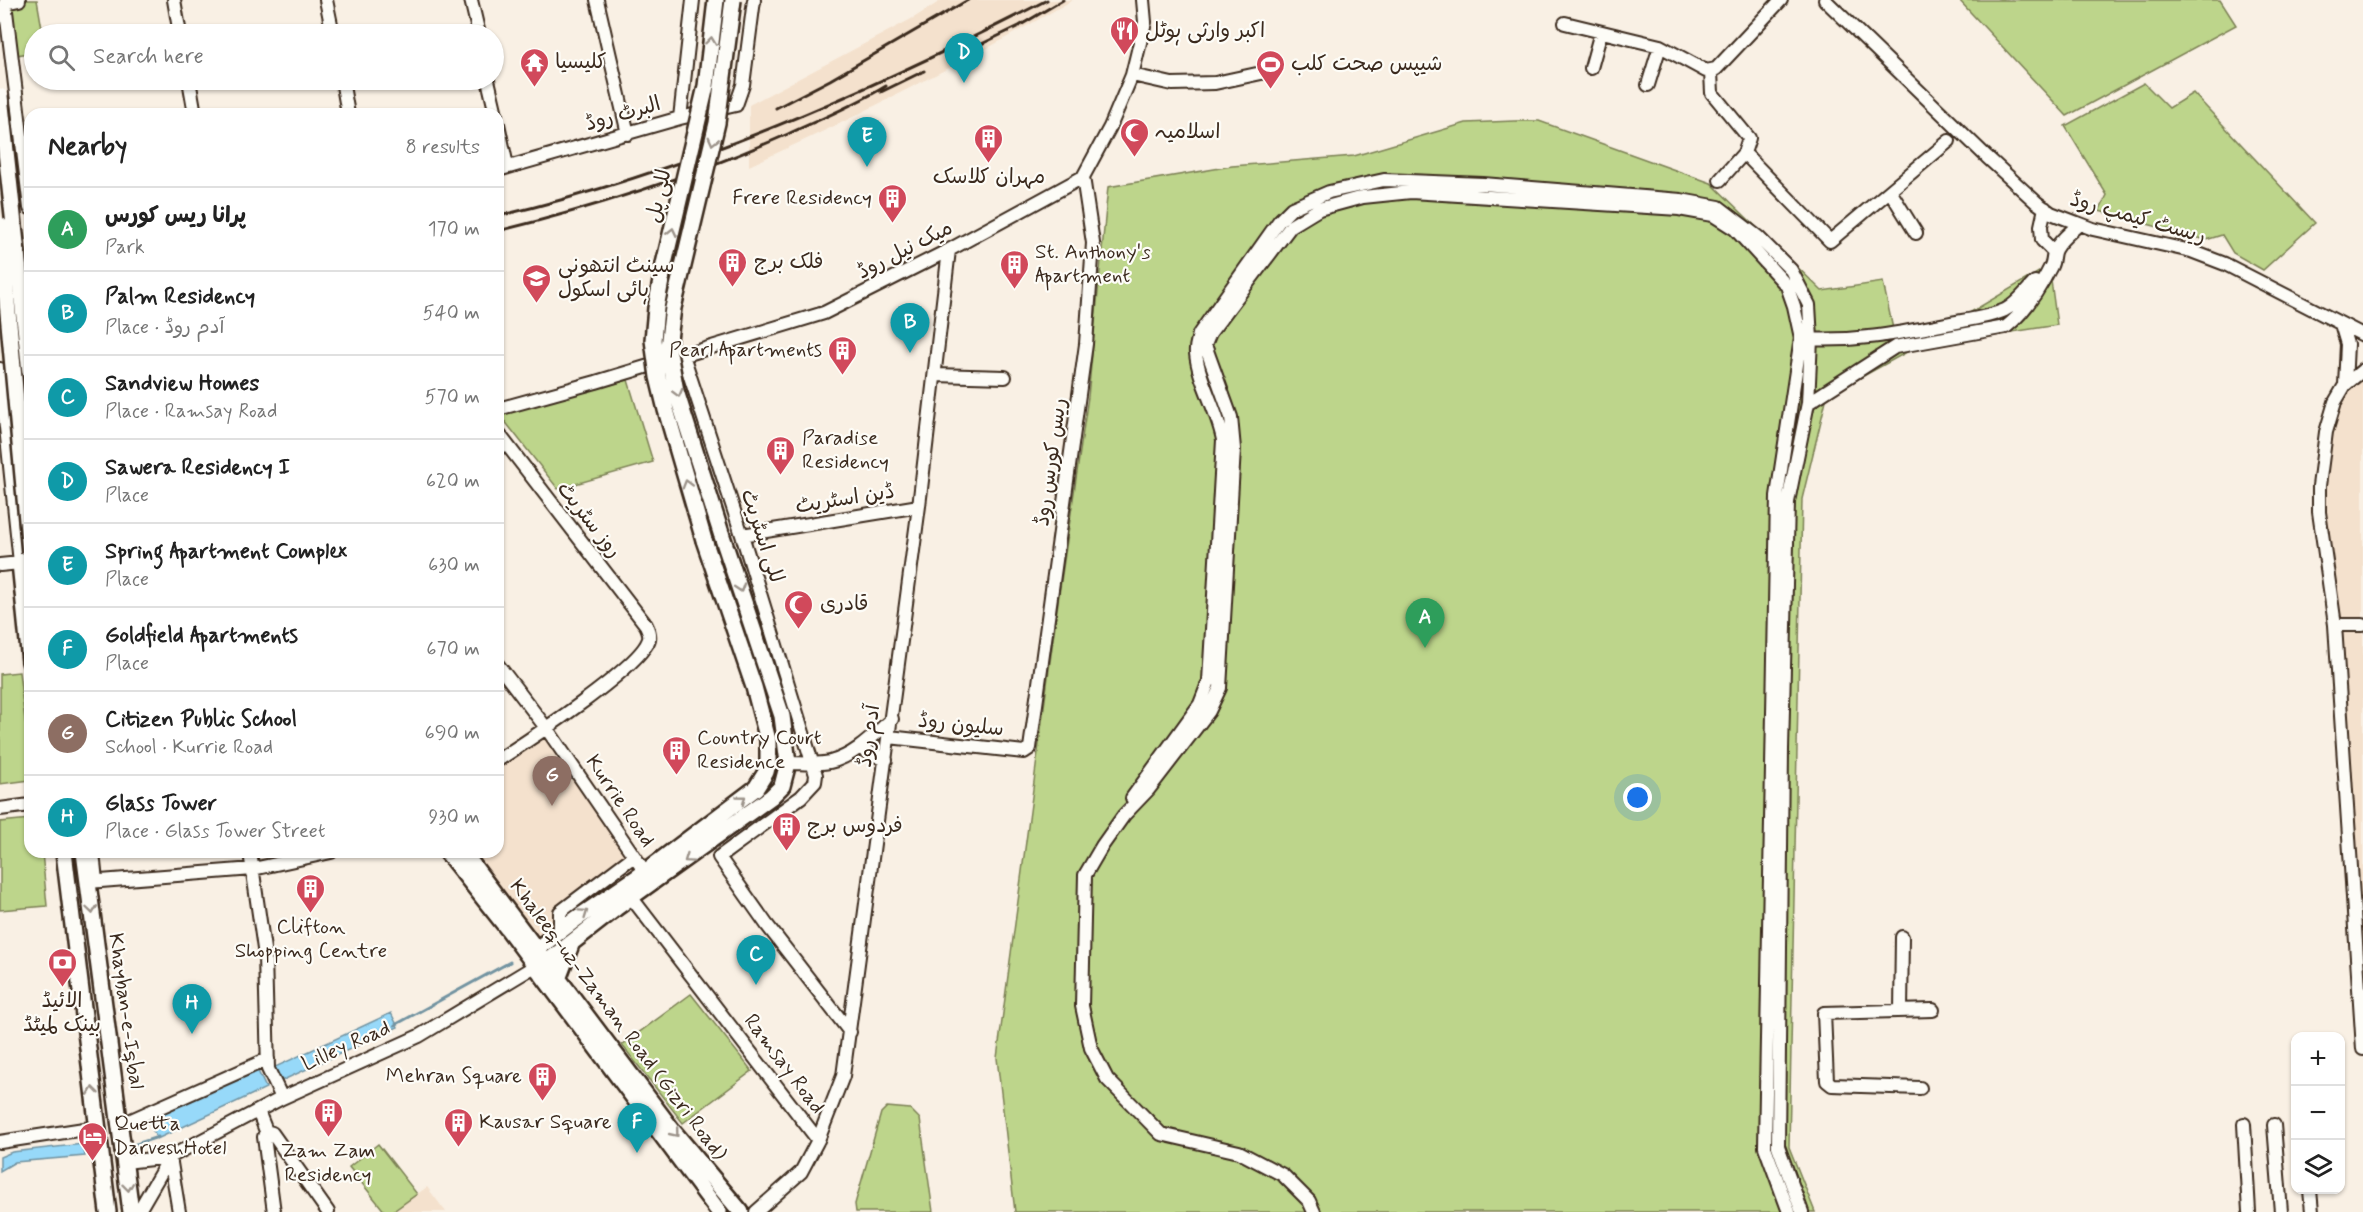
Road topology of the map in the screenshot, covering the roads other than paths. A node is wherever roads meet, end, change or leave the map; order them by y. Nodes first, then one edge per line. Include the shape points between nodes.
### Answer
1 (19, 0) edge
2 (174, 0) edge
3 (326, 0) edge
4 (471, 0) edge
5 (597, 0) edge
6 (693, 0) edge
7 (717, 0) edge
8 (733, 0) edge
9 (754, 0) edge
10 (1143, 0) edge
11 (1781, 0) edge
12 (1825, 0) edge
13 (1565, 23) dead end
14 (178, 24) edge
15 (331, 24) edge
16 (477, 24) edge
17 (1601, 32) junction
18 (1660, 46) junction
19 (1591, 68) dead end
20 (1266, 72) dead end
21 (1711, 72) junction
22 (1132, 75) junction
23 (1648, 85) dead end
24 (191, 90) edge
25 (344, 90) edge
26 (490, 90) edge
27 (0, 96) edge
28 (194, 108) edge
29 (347, 108) edge
30 (495, 108) edge
31 (680, 118) junction
32 (628, 134) junction
33 (1949, 141) dead end
34 (1744, 153) junction
35 (24, 159) edge
36 (504, 167) edge
37 (1083, 177) junction
38 (1720, 180) dead end
39 (1890, 191) junction
40 (2045, 208) junction
41 (2079, 224) junction
42 (0, 225) edge
43 (0, 231) edge
44 (1916, 233) dead end
45 (949, 250) junction
46 (0, 251) edge
47 (2053, 257) junction
48 (24, 263) edge
49 (24, 285) edge
50 (24, 317) edge
51 (2341, 324) junction
52 (2363, 335) edge
53 (1806, 339) junction
54 (0, 340) edge
55 (24, 342) edge
56 (683, 356) junction
57 (0, 369) edge
58 (2363, 370) edge
59 (935, 375) junction
60 (1005, 377) dead end
61 (2345, 385) junction
62 (1808, 403) junction
63 (504, 407) edge
64 (504, 441) edge
65 (919, 506) junction
66 (742, 534) junction
67 (24, 545) edge
68 (24, 550) edge
69 (24, 558) edge
70 (0, 565) edge
71 (2335, 625) junction
72 (2363, 625) edge
73 (504, 673) edge
74 (892, 719) junction
75 (547, 729) junction
76 (890, 737) junction
77 (859, 748) junction
78 (1028, 751) joint
79 (504, 756) edge
80 (886, 760) junction
81 (813, 763) junction
82 (768, 764) joint
83 (788, 764) junction
84 (24, 806) edge
85 (0, 809) edge
86 (634, 856) junction
87 (65, 858) edge
88 (86, 858) edge
89 (93, 858) edge
90 (251, 858) edge
91 (303, 858) edge
92 (452, 858) edge
93 (467, 858) edge
94 (253, 869) junction
95 (645, 872) junction
96 (92, 881) junction
97 (631, 897) junction
98 (566, 937) junction
99 (1902, 937) dead end
100 (537, 960) junction
101 (558, 979) junction
102 (1933, 1010) dead end
103 (1901, 1011) junction
104 (850, 1032) junction
105 (2363, 1049) edge
106 (268, 1059) junction
107 (1920, 1088) dead end
108 (282, 1098) junction
109 (258, 1111) junction
110 (2244, 1124) dead end
111 (120, 1125) junction
112 (2274, 1125) dead end
113 (97, 1127) junction
114 (266, 1131) junction
115 (818, 1140) junction
116 (0, 1142) edge
117 (170, 1157) junction
118 (125, 1162) junction
119 (2310, 1194) edge
120 (760, 1208) edge
121 (108, 1212) edge
122 (132, 1212) edge
123 (138, 1212) edge
124 (179, 1212) edge
125 (274, 1212) edge
126 (328, 1212) edge
127 (719, 1212) edge
128 (741, 1212) edge
129 (1314, 1212) edge
130 (1789, 1212) edge
131 (1802, 1212) edge
132 (2249, 1212) edge
133 (2281, 1212) edge
134 (2312, 1212) edge

1 - 35 street via 5,3
2 - 14 street
3 - 15 street
4 - 16 street
5 - 32 street
6 - 31 street, البرٹ روڈ
82 -> 7 main road, للی پل, bridge via 768,740 761,712 666,410 653,340 664,264 706,86
8 -> 83 main road, للی پل, bridge via 717,123 673,308 668,347 676,391 782,716
9 - 31 street via 736,105
10 - 22 street via 1145,22
11 - 21 street
12 - 40 street, ریسٹ کیمپ روڈ
13 - 17 street
17 - 18 street
17 - 19 street
18 - 21 street
18 - 23 street
20 - 22 street via 1215,83 1172,84
21 - 34 street via 1712,93 1749,138
22 - 37 street
24 - 28 street
25 - 29 street
26 - 30 street
27 - 50 main road, bridge
31 - 32 street, البرٹ روڈ
32 - 36 street, البرٹ روڈ
33 - 39 street
34 - 38 street
34 - 39 street via 1830,241
37 - 45 street, میک نیل روڈ
37 - 78 street, ریس کورس روڈ via 1093,243 1086,344
39 - 44 street
40 - 41 street, ریسٹ کیمپ روڈ
40 - 47 street via 2042,240
41 - 47 street via 2063,238
41 - 51 street, ریسٹ کیمپ روڈ via 2191,251 2225,264
42 - 67 main road, bridge
43 - 48 main road, bridge
45 - 56 street, میک نیل روڈ via 824,313
45 - 59 street, آدم روڈ
46 - 49 main road, bridge
47 - 53 street via 2005,310 1870,339
47 - 62 street via 2029,303 2006,327 1895,347
51 - 52 street, ریسٹ کیمپ روڈ
51 - 61 street via 2347,344
53 - 62 street
53 - 129 street via 1787,286 1735,229 1713,215 1679,208 1411,192 1363,197 1319,209 1291,226 1210,333 1205,345 1230,417 1234,449 1220,688 1209,711 1124,815 1085,875 1082,1006 1091,1048 1107,1079 1161,1134 1239,1152 1283,1175 1310,1201
53 - 130 street via 1777,496 1765,1147
54 - 55 street
56 - 63 street, میک نیل روڈ
56 - 66 street, للی اسٹریٹ
57 - 68 street
58 - 61 street
59 - 60 street
59 - 65 street, آدم روڈ
61 - 71 street via 2326,432 2319,486
62 - 131 street via 1788,502 1778,1146
64 - 75 street, روز سٹریٹ via 649,632 649,640 632,660
65 - 66 street, ڈین اسٹریٹ
65 - 74 street, آدم روڈ
66 - 81 street, للی اسٹریٹ
69 - 70 street
71 - 72 street
71 - 105 street
73 - 75 street, Kurrie Road
74 - 76 street, آدم روڈ
74 - 77 street, سلیون روڈ
75 - 79 street
75 - 86 street, Kurrie Road
76 - 78 street, سلیون روڈ
76 - 80 street, آدم روڈ
77 - 80 street
77 - 81 street, سلیون روڈ via 831,762
80 - 104 street, آدم روڈ
81 - 83 street, سلیون روڈ
81 - 104 street via 815,782 810,789 719,857
95 -> 82 main road, Lilley Road via 756,788
83 -> 97 main road via 782,786 771,798
84 - 85 street
86 - 95 street, Kurrie Road
86 - 98 street via 560,912
113 -> 87 main road, Khayban-e-Iqbal
88 - 96 main road, Khayban-e-Iqbal
89 - 96 street
90 - 94 street
91 - 94 street
92 - 100 main road, Khaleeq-uz-Zaman Road (Gizri Road)
93 - 100 main road, Khaleeq-uz-Zaman Road (Gizri Road)
94 - 96 street
94 - 106 street via 265,956
98 -> 95 main road, Lilley Road
96 -> 111 main road, Khayban-e-Iqbal
97 - 98 main road
97 - 115 street, Ramsay Road
98 - 100 main road, Lilley Road
98 - 101 main road
99 - 103 street
100 - 101 main road, Khaleeq-uz-Zaman Road (Gizri Road)
100 - 108 street, Lilley Road via 419,1036
100 - 127 main road, Khaleeq-uz-Zaman Road (Gizri Road)
101 -> 128 main road, Khaleeq-uz-Zaman Road (Gizri Road) via 673,1131
102 - 103 street
103 - 107 street via 1824,1013 1827,1081
104 - 115 street, آدم روڈ via 843,1077
106 - 108 street via 268,1069
106 - 111 street
108 - 109 street, Lilley Road
109 - 114 street
109 - 117 street, Lilley Road
110 - 132 street
111 - 118 main road, Khayban-e-Iqbal
112 - 133 street
113 - 116 street
113 - 121 main road, Khayban-e-Iqbal
114 - 125 street
114 - 126 street via 272,1133
115 - 120 street, آدم روڈ via 801,1172
117 - 118 street, Lilley Road
117 - 123 street
117 - 124 street
118 -> 122 main road, Khayban-e-Iqbal
119 - 134 street
120 - 128 street, آدم روڈ

